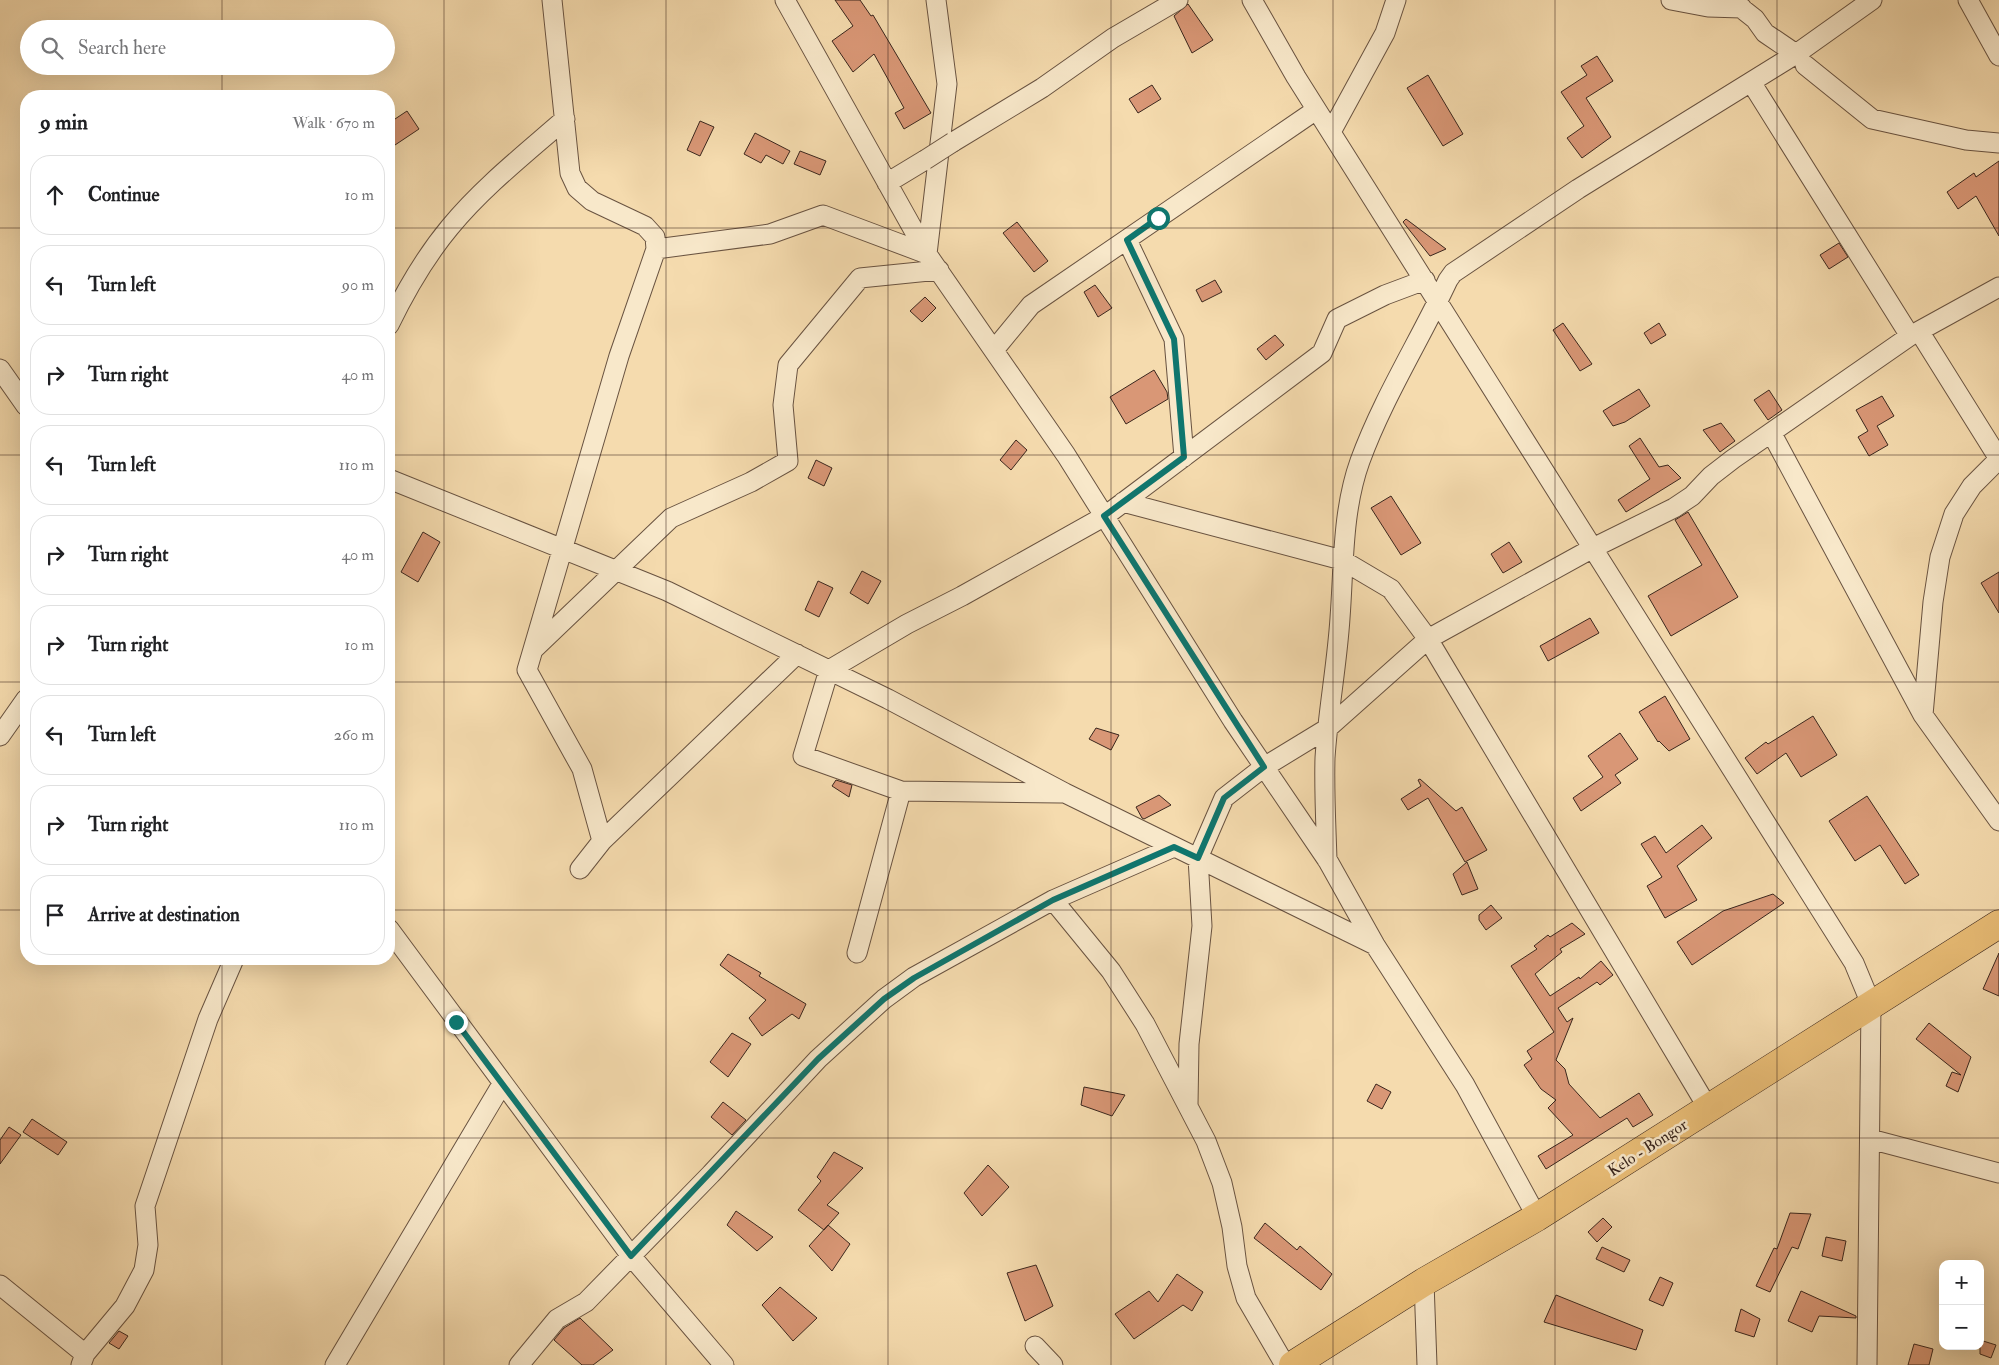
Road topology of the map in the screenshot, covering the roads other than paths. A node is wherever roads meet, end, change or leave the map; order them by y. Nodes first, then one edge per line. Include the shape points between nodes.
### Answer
1 (552, 0) edge
2 (785, 0) edge
3 (936, 0) edge
4 (1178, 0) edge
5 (1252, 0) edge
6 (1396, 0) edge
7 (1671, 0) edge
8 (1872, 0) edge
9 (1968, 0) edge
10 (1736, 4) edge
11 (1791, 52) junction
12 (1999, 56) edge
13 (1751, 82) junction
14 (1316, 110) junction
15 (564, 119) junction
16 (1330, 132) junction
17 (1999, 143) edge
18 (887, 183) junction
19 (1127, 240) junction
20 (656, 250) junction
21 (927, 254) junction
22 (939, 270) junction
23 (1425, 280) junction
24 (1999, 287) edge
25 (1438, 301) junction
26 (395, 313) edge
27 (1915, 333) junction
28 (994, 350) junction
29 (0, 369) edge
30 (19, 388) edge
31 (1772, 434) junction
32 (1184, 457) junction
33 (1999, 459) edge
34 (395, 481) edge
35 (1123, 502) junction
36 (1104, 516) junction
37 (1593, 548) junction
38 (563, 549) junction
39 (1342, 560) junction
40 (616, 570) junction
41 (1428, 639) junction
42 (533, 650) junction
43 (797, 654) junction
44 (829, 670) junction
45 (20, 708) edge
46 (1923, 715) junction
47 (1328, 728) junction
48 (0, 736) edge
49 (1264, 767) junction
50 (901, 790) junction
51 (1065, 793) junction
52 (1999, 821) edge
53 (602, 841) junction
54 (1174, 847) junction
55 (1198, 858) junction
56 (1328, 861) junction
57 (580, 869) dead end
58 (1053, 900) junction
59 (1999, 924) edge
60 (395, 936) edge
61 (1376, 945) junction
62 (857, 953) dead end
63 (231, 965) edge
64 (1871, 1004) junction
65 (502, 1084) junction
66 (1188, 1105) junction
67 (1708, 1108) junction
68 (1870, 1139) junction
69 (1999, 1173) edge
70 (1537, 1218) junction
71 (631, 1256) junction
72 (1424, 1282) junction
73 (0, 1285) edge
74 (1035, 1346) dead end
75 (83, 1360) edge
76 (335, 1365) edge
77 (519, 1365) edge
78 (724, 1365) edge
79 (1054, 1365) edge
80 (1285, 1365) edge
81 (1293, 1365) edge
82 (1426, 1365) edge
83 (1867, 1365) edge

1 - 15 street
2 - 18 street
3 - 21 street via 947,84
4 - 18 street, bridge
5 - 14 street
6 - 16 street via 1385,32
7 - 10 street via 1708,7
8 - 11 street
9 - 12 street
10 - 11 street
11 - 13 street
11 - 17 street via 1872,120 1966,140
13 - 25 street via 1578,189 1454,273
13 - 27 street
14 - 16 street
14 - 19 street
15 - 20 street via 570,172 577,188 592,201 645,226 655,237
15 - 26 street via 486,189 449,228 415,275
16 - 23 street
18 - 21 street
19 - 28 street via 1032,305
19 - 32 street via 1174,339
20 - 21 street via 770,234 823,215
20 - 38 street via 618,356
21 - 22 street
22 - 28 street
22 - 40 street via 860,278 788,365 783,405 788,461 751,482 671,518
23 - 25 street
23 - 32 street via 1384,294 1337,320 1322,353
24 - 27 street
25 - 37 street
25 - 39 street via 1360,462 1350,495
27 - 31 street
27 - 33 street
28 - 36 street
29 - 30 street
31 - 37 street via 1711,476 1692,496 1674,508
31 - 46 street
32 - 35 street
33 - 46 street via 1972,486 1954,514 1940,557
34 - 38 street
35 - 36 street
35 - 39 street
36 - 44 street
36 - 49 street
37 - 41 street
37 - 64 street via 1854,963
38 - 40 street
38 - 42 street
39 - 41 street via 1391,589
39 - 47 street via 1340,617
40 - 42 street
40 - 43 street
41 - 47 street
41 - 67 street
42 - 53 street via 527,670 582,769
43 - 44 street
43 - 53 street
44 - 50 street via 803,756
44 - 51 street
45 - 48 street
46 - 52 street
47 - 49 street
47 - 56 street via 1324,808
49 - 55 street via 1224,798
49 - 56 street
50 - 51 street
50 - 62 street
51 - 54 street
53 - 57 street
54 - 55 street
54 - 58 street
55 - 61 street
55 - 66 street via 1202,926 1189,1044
56 - 61 street
58 - 66 street via 1111,971 1145,1024
58 - 71 street via 914,978 884,999 818,1059
59 - 64 highway, Kelo - Bongor
60 - 65 street
61 - 70 street via 1465,1085
63 - 75 street via 208,1020 144,1206 148,1245 144,1270 126,1306
64 - 67 highway, Kelo - Bongor
64 - 68 street
65 - 71 street
65 - 76 street
66 - 80 street via 1222,1182 1246,1298
67 - 70 highway, Kelo - Bongor
68 - 69 street
68 - 83 street
70 - 72 highway, Kelo - Bongor
71 - 77 street via 586,1302 557,1319
71 - 78 street
72 - 81 highway, Kelo - Bongor
72 - 82 street
73 - 75 street
74 - 79 street

